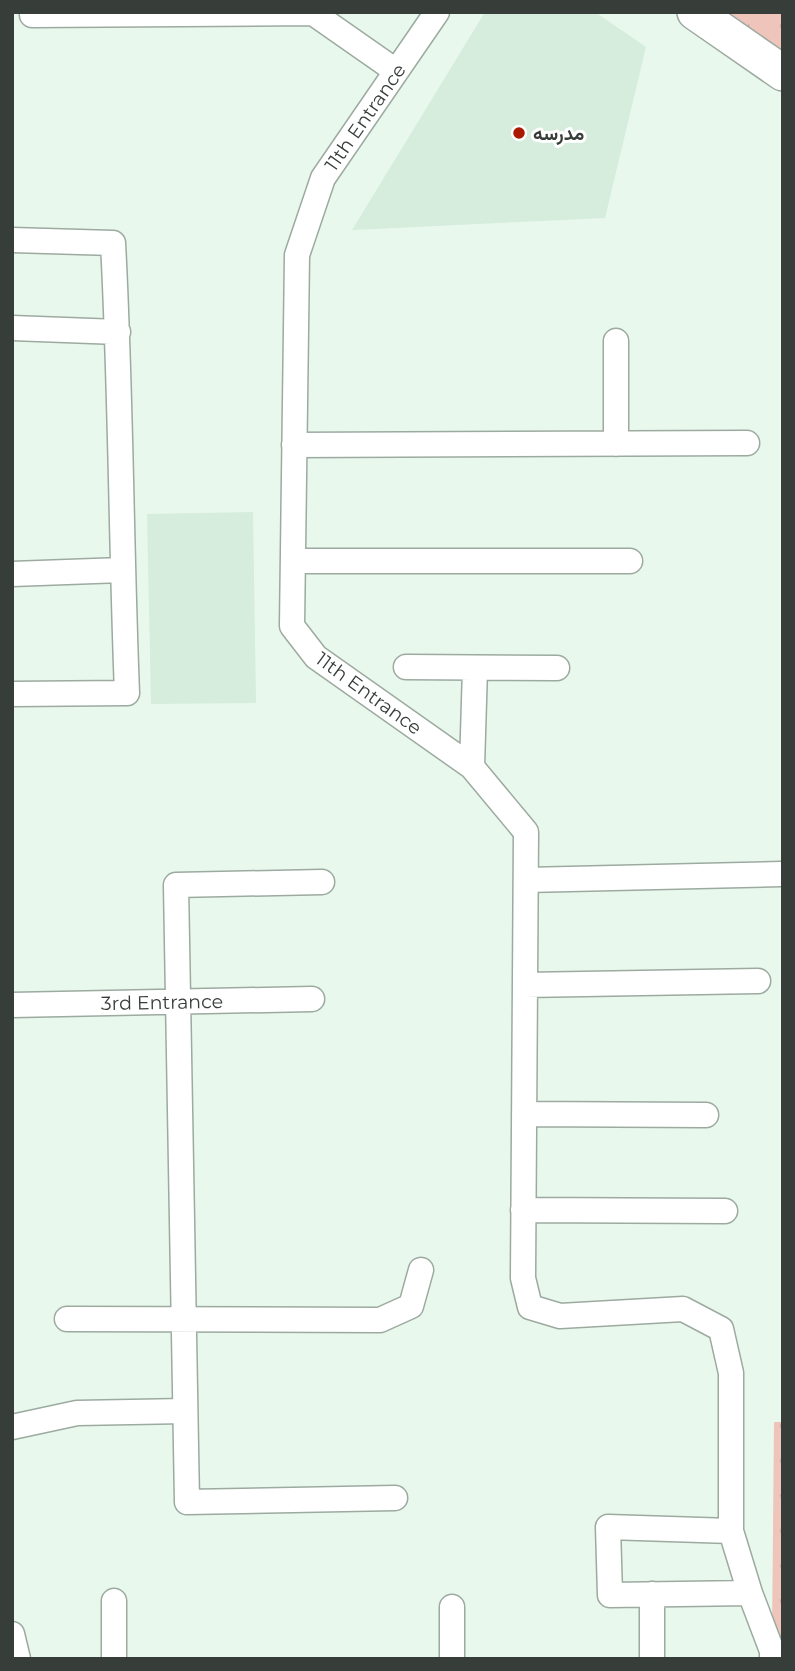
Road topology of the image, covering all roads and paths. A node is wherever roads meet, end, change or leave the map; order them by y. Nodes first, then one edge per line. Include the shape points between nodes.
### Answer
1 (436, 12) edge
2 (695, 12) edge
3 (196, 13) edge
4 (32, 15) dead end
5 (396, 71) junction
6 (783, 73) edge
7 (12, 240) edge
8 (12, 328) edge
9 (118, 332) junction
10 (616, 341) dead end
11 (747, 443) dead end
12 (616, 444) junction
13 (295, 445) junction
14 (293, 561) junction
15 (630, 561) dead end
16 (122, 570) junction
17 (12, 574) edge
18 (406, 667) dead end
19 (475, 667) junction
20 (556, 668) dead end
21 (12, 694) edge
22 (472, 767) junction
23 (780, 874) dead end
24 (526, 880) junction
25 (322, 882) dead end
26 (758, 981) dead end
27 (525, 985) junction
28 (312, 999) dead end
29 (178, 1002) junction
30 (12, 1005) edge
31 (524, 1114) junction
32 (706, 1115) dead end
33 (523, 1210) junction
34 (726, 1211) dead end
35 (421, 1270) dead end
36 (67, 1319) dead end
37 (184, 1319) junction
38 (185, 1411) junction
39 (12, 1427) edge
40 (395, 1498) dead end
41 (731, 1531) junction
42 (750, 1593) junction
43 (652, 1594) junction
44 (114, 1601) dead end
45 (452, 1607) dead end
46 (12, 1634) edge
47 (18, 1659) edge
48 (114, 1659) edge
49 (452, 1659) edge
50 (652, 1659) edge
51 (772, 1659) edge

1 - 5 street, 11th Entrance
2 - 6 main road
3 - 4 street
3 - 5 street via 313,13
5 - 13 street, 11th Entrance via 323,178 297,255
7 - 9 street via 113,243
8 - 9 street
9 - 16 street
10 - 12 street
11 - 12 street
12 - 13 street
13 - 14 street, 11th Entrance
14 - 15 street
14 - 22 street, 11th Entrance via 292,626 316,657
16 - 17 street
16 - 21 street via 127,693
18 - 19 street
19 - 20 street
19 - 22 street
22 - 24 street, 11th Entrance via 526,832
23 - 24 street
24 - 27 street, 11th Entrance
25 - 29 street via 176,885
26 - 27 street
27 - 31 street, 11th Entrance
28 - 29 street, 3rd Entrance
29 - 30 street, 3rd Entrance
29 - 37 street
31 - 32 street
31 - 33 street, 11th Entrance
33 - 34 street
33 - 41 street, 11th Entrance via 523,1278 530,1307 560,1316 683,1310 721,1329 731,1373
35 - 37 street via 411,1306 380,1320
36 - 37 street
37 - 38 street
38 - 39 street via 77,1413
38 - 40 street via 187,1502
41 - 42 street
41 - 43 street via 608,1527 610,1595
42 - 43 street
42 - 51 street
43 - 50 street
44 - 48 street
45 - 49 street
46 - 47 street

